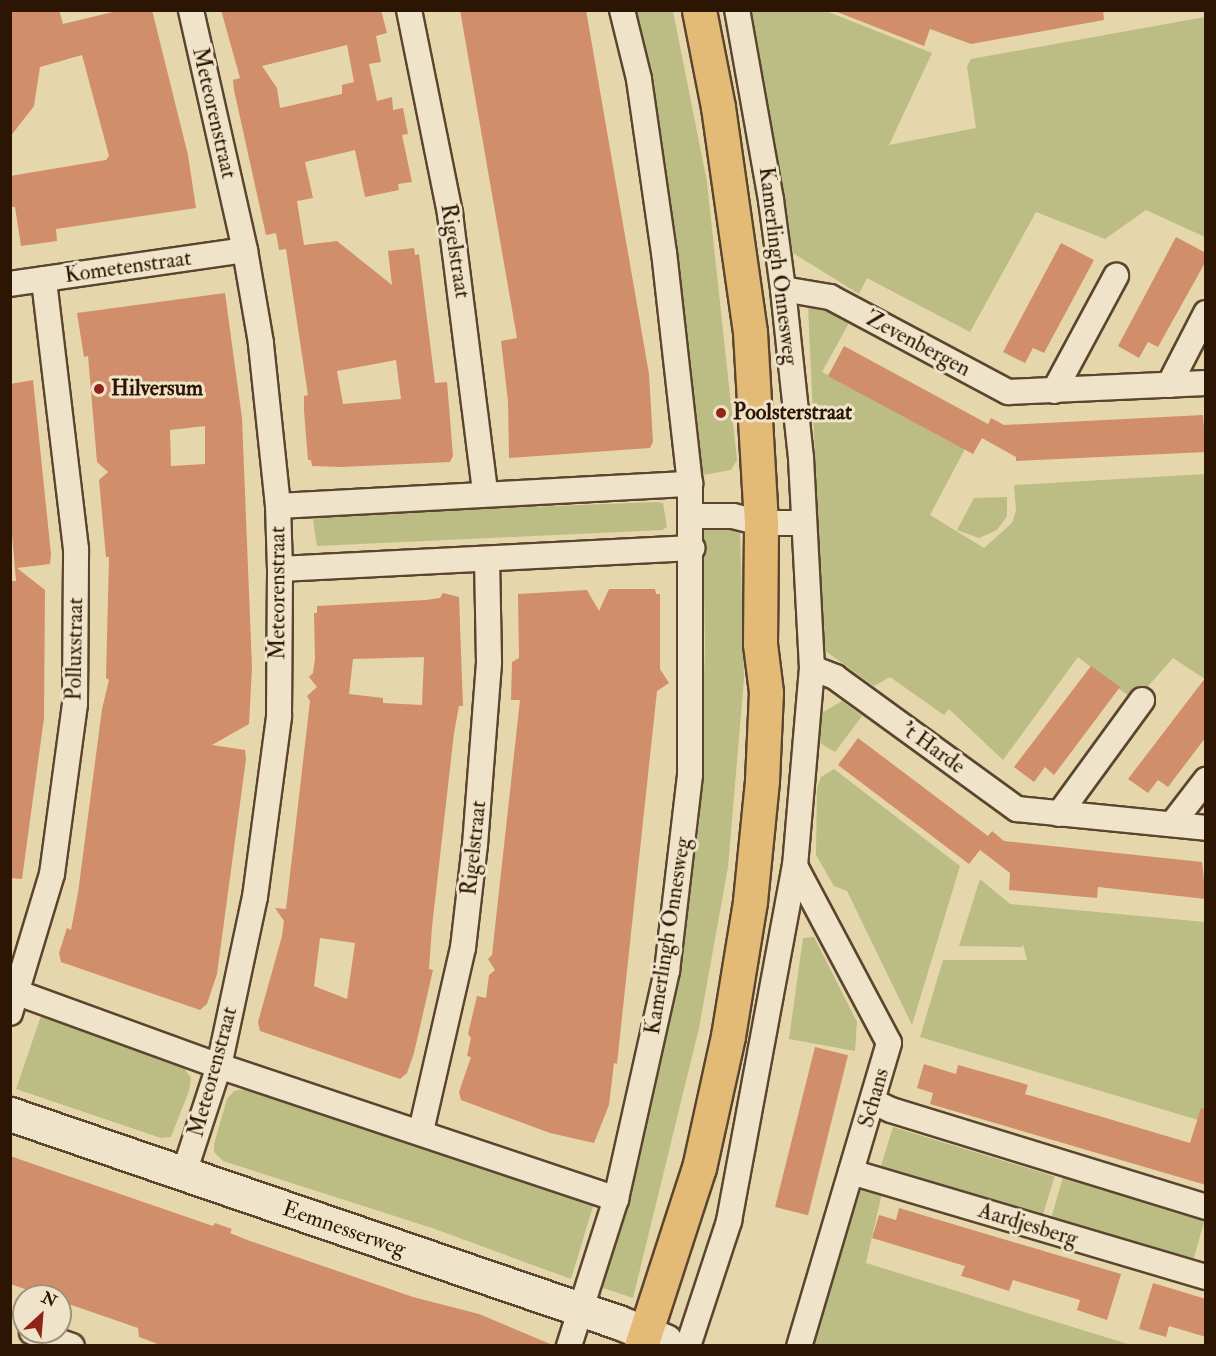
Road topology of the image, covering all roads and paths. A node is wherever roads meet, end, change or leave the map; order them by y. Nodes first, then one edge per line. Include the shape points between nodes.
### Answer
1 (191, 10) edge
2 (409, 10) edge
3 (622, 10) edge
4 (699, 10) edge
5 (737, 10) edge
6 (244, 250) junction
7 (1116, 276) dead end
8 (45, 279) junction
9 (10, 284) edge
10 (783, 289) junction
11 (1206, 313) edge
12 (1206, 383) edge
13 (1169, 385) junction
14 (1054, 391) junction
15 (690, 484) junction
16 (484, 493) junction
17 (278, 506) junction
18 (692, 516) junction
19 (781, 523) junction
20 (692, 548) junction
21 (487, 560) junction
22 (280, 569) junction
23 (812, 668) junction
24 (1142, 700) dead end
25 (1206, 780) edge
26 (1059, 814) junction
27 (1172, 824) junction
28 (1206, 828) edge
29 (795, 866) junction
30 (13, 998) edge
31 (219, 1066) junction
32 (874, 1102) junction
33 (10, 1114) edge
34 (421, 1131) junction
35 (851, 1172) junction
36 (184, 1173) junction
37 (616, 1199) junction
38 (1206, 1207) edge
39 (1206, 1277) edge
40 (581, 1310) junction
41 (663, 1343) edge
42 (569, 1346) edge
43 (799, 1346) edge

1 - 6 street, Meteorenstraat
2 - 16 street, Rigelstraat via 450,214
3 - 15 street, Kamerlingh Onnesweg via 639,79 661,230
4 - 19 main road, Kamerlingh Onnesweg via 718,107 750,332 773,432
5 - 10 street, Kamerlingh Onnesweg
6 - 8 street, Kometenstraat
6 - 17 street, Meteorenstraat via 261,343
7 - 14 street
8 - 9 street, Kometenstraat
8 - 30 street, Polluxstraat via 75,549 75,705 52,874
10 - 14 street, Zevenbergen via 830,297 1008,392
10 - 19 street, Kamerlingh Onnesweg
11 - 13 street
12 - 13 street, Zevenbergen
13 - 14 street, Zevenbergen
15 - 16 street
15 - 18 street, Kamerlingh Onnesweg
16 - 17 street
17 - 22 street, Meteorenstraat
18 - 19 street via 733,516
18 - 20 street, Kamerlingh Onnesweg
19 - 23 street, Kamerlingh Onnesweg
19 - 41 main road, Kamerlingh Onnesweg via 777,645 766,692 750,901 729,1036
20 - 21 street
20 - 37 street, Kamerlingh Onnesweg via 690,774 686,809 667,971
21 - 22 street
21 - 34 street, Rigelstraat via 489,662 476,845 462,948
22 - 31 street, Meteorenstraat via 279,716 255,897
23 - 26 street, 't Harde via 835,677 1017,809
23 - 29 street, Kamerlingh Onnesweg
24 - 26 street
25 - 27 street
26 - 27 street, 't Harde
27 - 28 street, 't Harde
29 - 32 street, Schans via 889,1043
29 - 41 street, Kamerlingh Onnesweg via 729,1221
30 - 31 street
31 - 34 street
31 - 36 street, Meteorenstraat
32 - 35 street, Schans
32 - 38 street
33 - 36 street, Eemnesserweg
34 - 37 street
35 - 39 street, Aardjesberg
35 - 43 street, Schans
36 - 40 street, Eemnesserweg
37 - 40 street, Kamerlingh Onnesweg
40 - 41 street, Eemnesserweg
40 - 42 street, Kamerlingh Onnesweg

